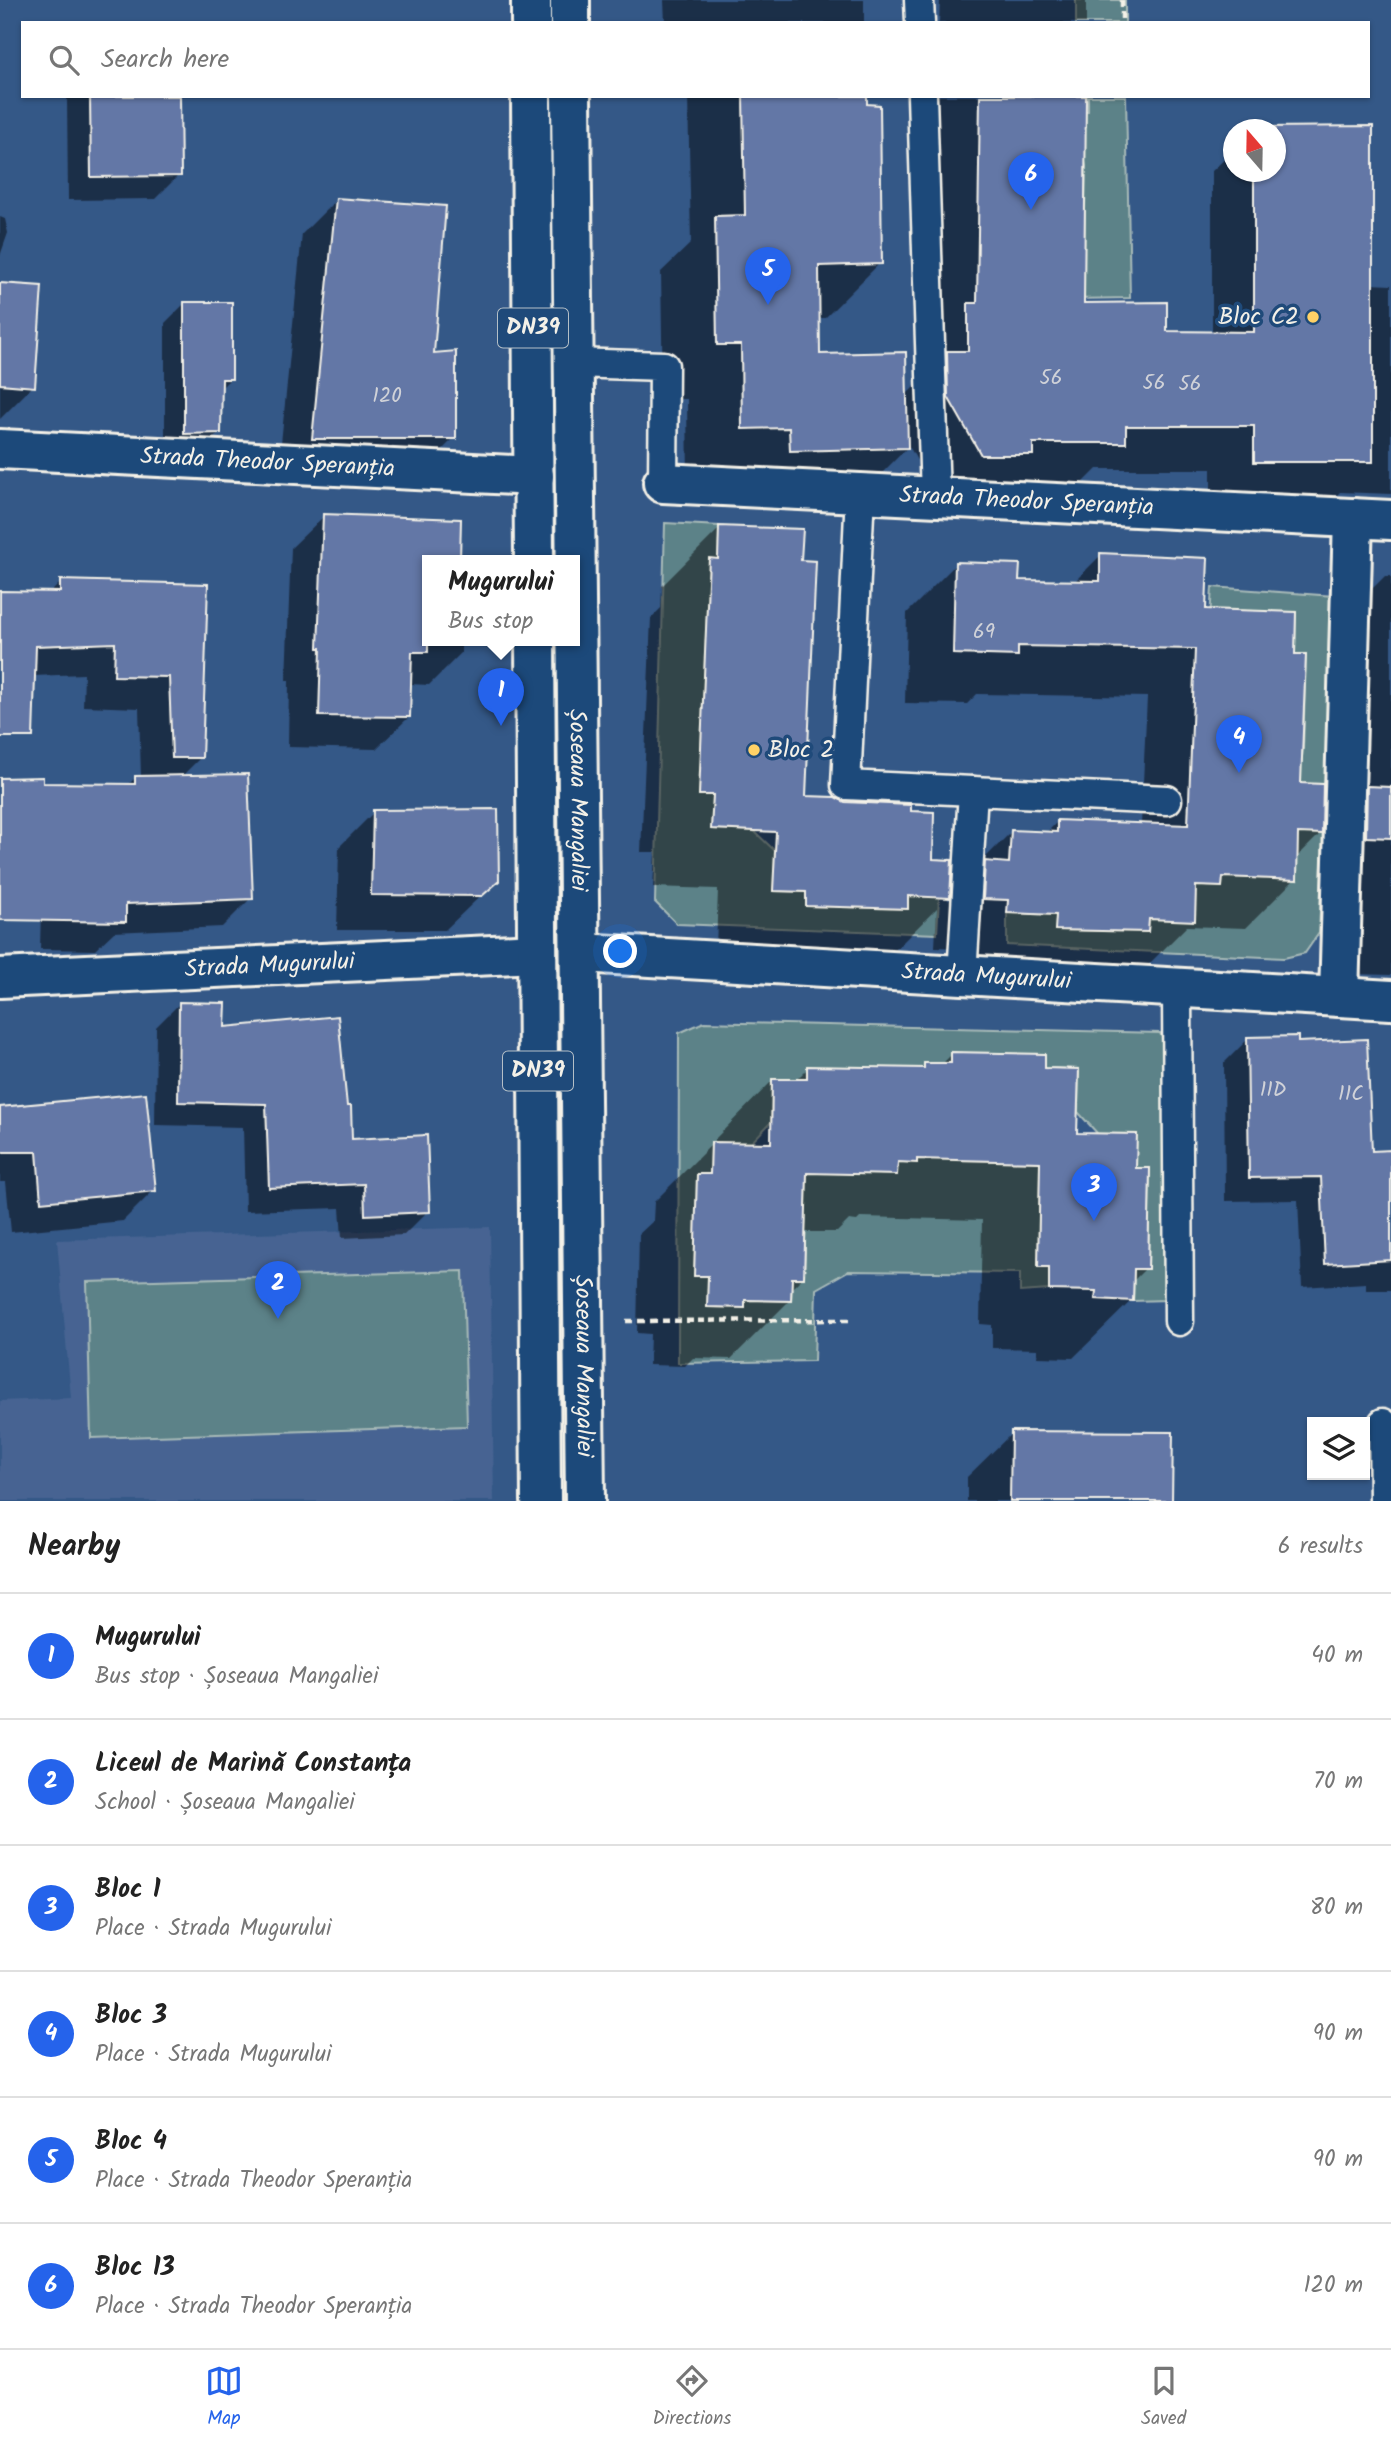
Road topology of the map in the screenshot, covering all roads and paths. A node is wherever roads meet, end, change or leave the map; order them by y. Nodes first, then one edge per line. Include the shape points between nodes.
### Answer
1 (531, 0) edge
2 (570, 0) edge
3 (919, 0) edge
4 (1122, 0) edge
5 (531, 21) edge
6 (570, 21) edge
7 (920, 21) edge
8 (1122, 21) edge
9 (531, 98) edge
10 (571, 98) edge
11 (922, 98) edge
12 (573, 363) junction
13 (0, 449) edge
14 (534, 476) junction
15 (663, 483) joint
16 (860, 493) junction
17 (935, 497) junction
18 (1353, 518) junction
19 (1391, 520) edge
20 (534, 555) edge
21 (575, 555) edge
22 (535, 646) edge
23 (576, 646) edge
24 (973, 791) junction
25 (1167, 800) dead end
26 (537, 953) junction
27 (580, 953) junction
28 (962, 975) junction
29 (0, 978) edge
30 (1177, 989) junction
31 (1339, 997) junction
32 (1391, 1000) edge
33 (852, 1320) dead end
34 (616, 1321) dead end
35 (1179, 1321) dead end
36 (1383, 1423) dead end
37 (541, 1501) edge
38 (585, 1501) edge
39 (1384, 1501) edge

1 - 5 street
2 - 6 street
3 - 7 lane
4 - 8 path
9 - 14 street, DN39
10 - 12 street, Șoseaua Mangaliei / DN39
11 - 17 lane
12 - 15 lane via 664,366
12 - 21 street, Șoseaua Mangaliei / DN39
13 - 14 street, Strada Theodor Speranția
14 - 20 street, DN39
15 - 16 street, Strada Theodor Speranția
16 - 17 street, Strada Theodor Speranția
16 - 24 lane via 846,785
17 - 18 street, Strada Theodor Speranția
18 - 19 street, Strada Theodor Speranția
18 - 31 street
22 - 26 street, Șoseaua Mangaliei / DN39
23 - 27 street, Șoseaua Mangaliei / DN39
24 - 25 lane
24 - 28 lane
26 - 29 street, Strada Mugurului
26 - 37 street, Șoseaua Mangaliei / DN39
27 - 28 street, Strada Mugurului
27 - 38 street, Șoseaua Mangaliei / DN39
28 - 30 street, Strada Mugurului
30 - 31 street, Strada Mugurului
30 - 35 lane
31 - 32 street, Strada Mugurului
33 - 34 path
36 - 39 lane

